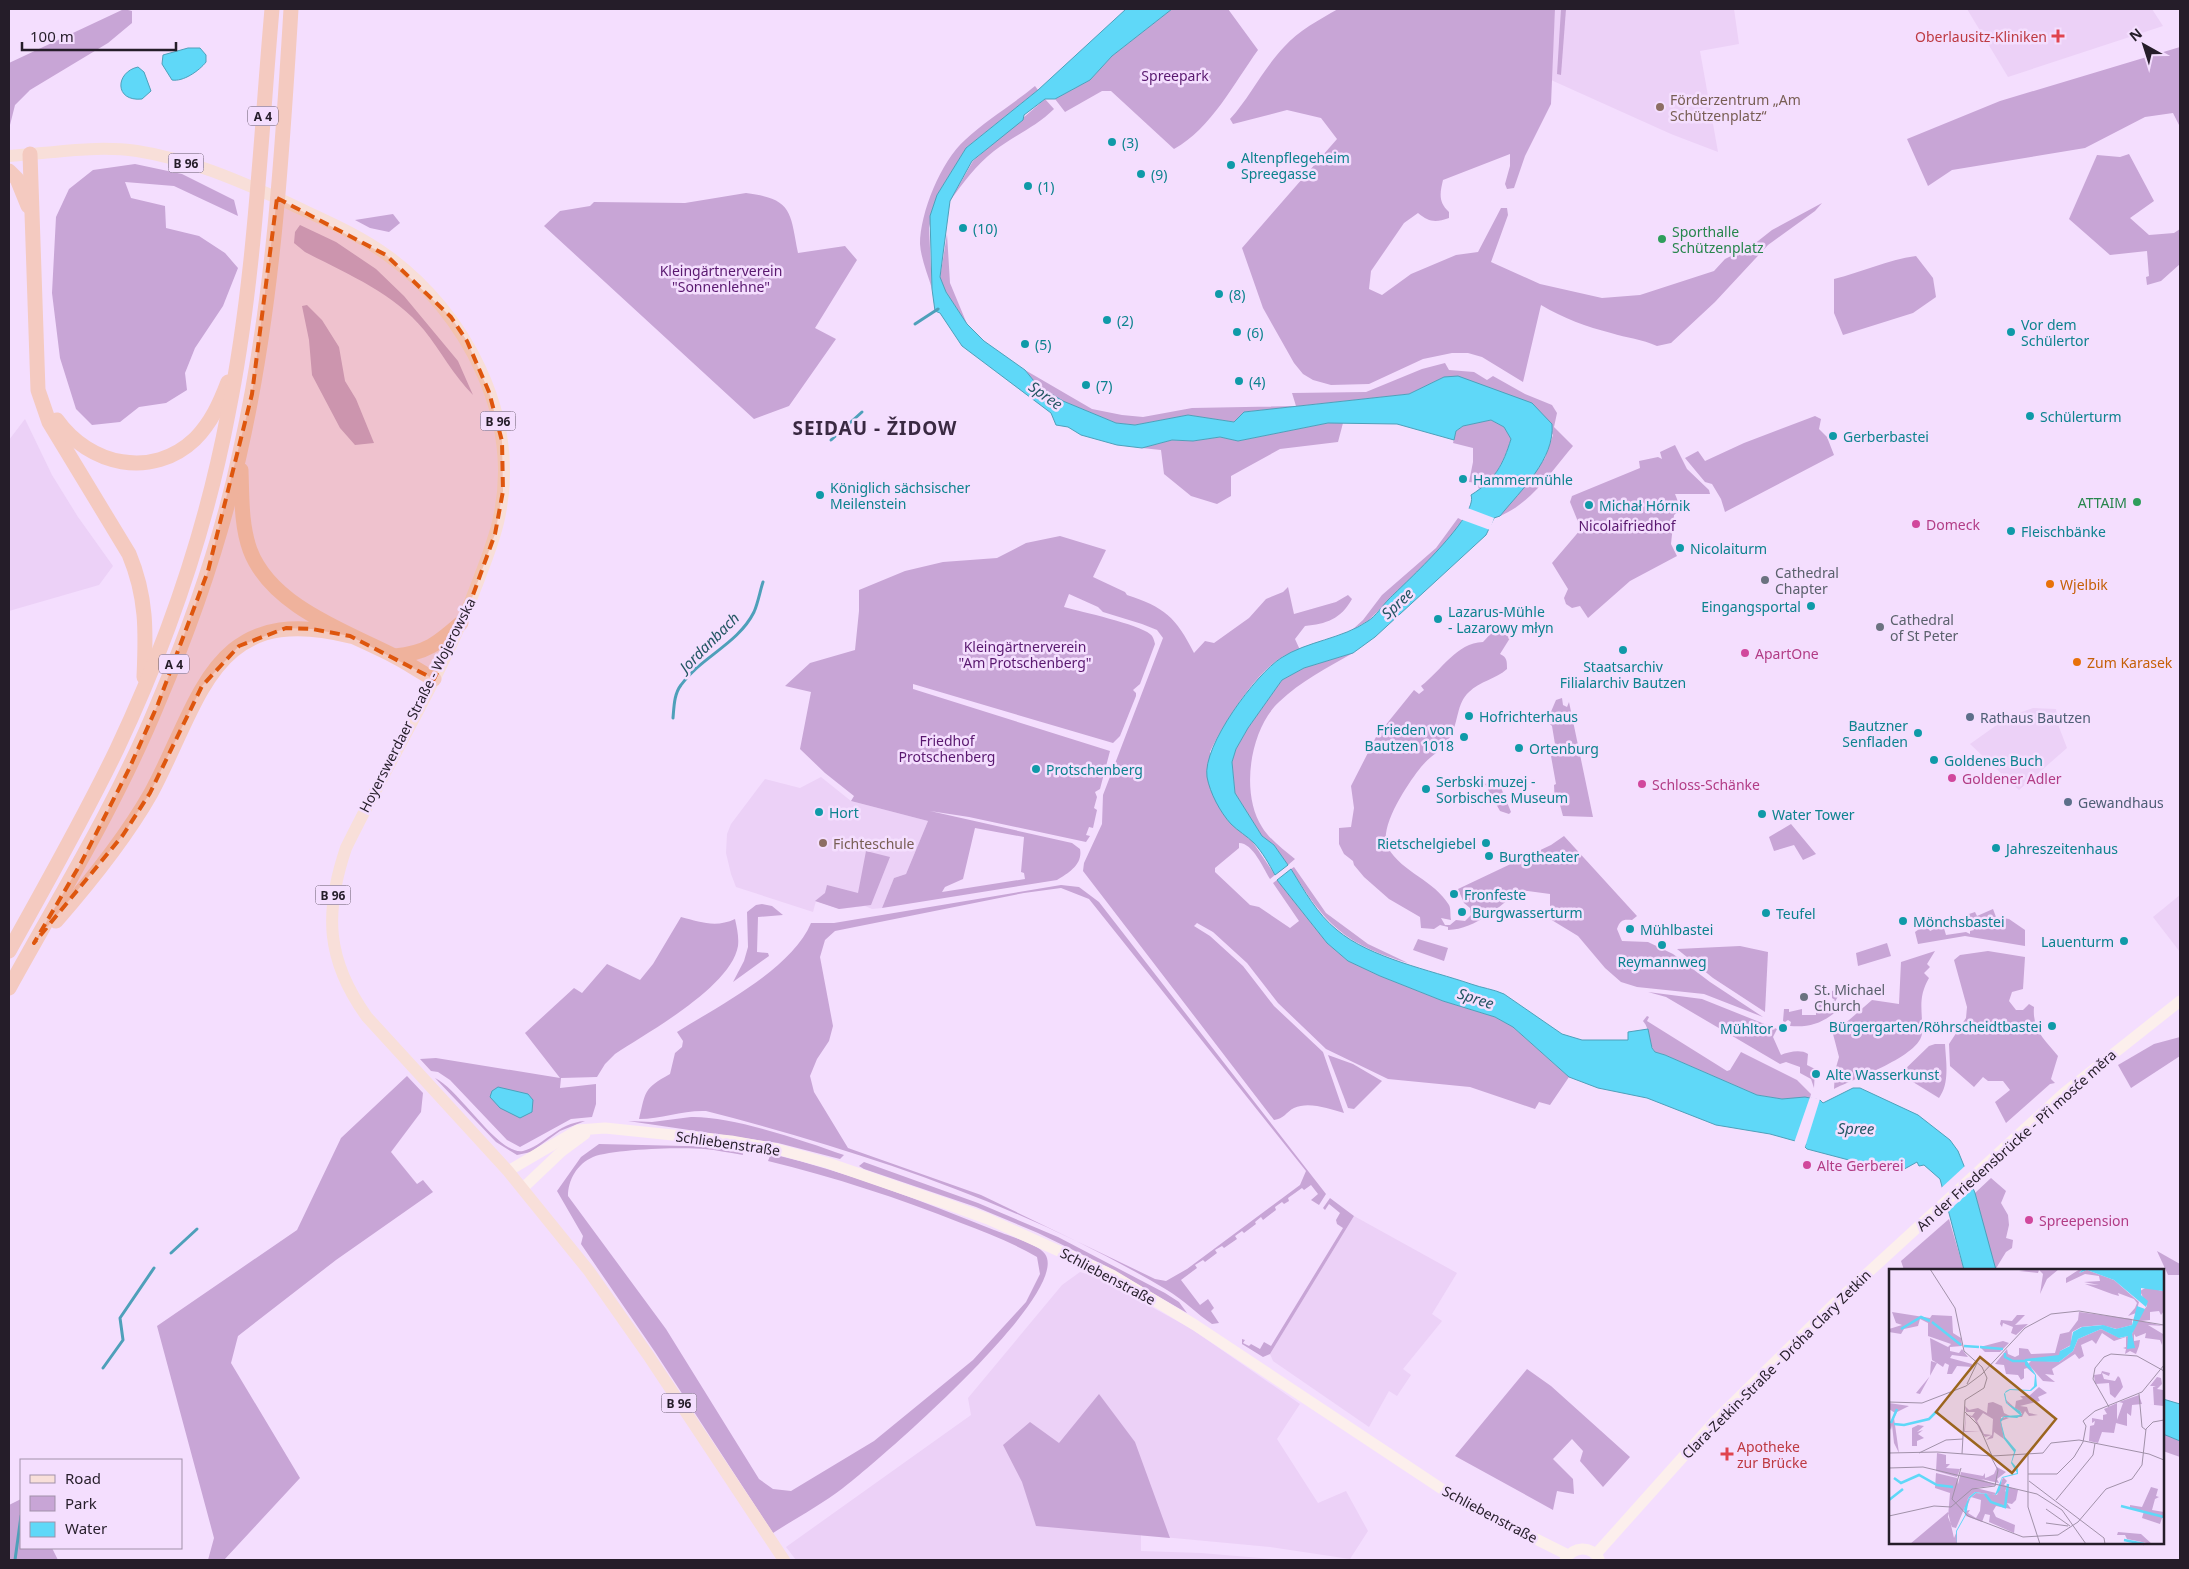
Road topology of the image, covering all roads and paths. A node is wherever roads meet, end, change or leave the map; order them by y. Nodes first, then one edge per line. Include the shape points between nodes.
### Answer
1 (272, 9) edge
2 (290, 9) edge
3 (30, 154) junction
4 (9, 156) edge
5 (9, 171) edge
6 (32, 215) junction
7 (240, 351) junction
8 (38, 354) junction
9 (240, 454) junction
10 (461, 623) junction
11 (350, 636) junction
12 (395, 656) junction
13 (434, 679) junction
14 (144, 689) junction
15 (34, 943) junction
16 (9, 951) edge
17 (9, 988) edge
18 (2180, 1001) edge
19 (595, 1128) junction
20 (508, 1171) junction
21 (523, 1188) junction
22 (1877, 1263) joint
23 (781, 1555) edge
24 (1598, 1557) edge
25 (1566, 1558) edge

1 - 7 highway, A 4
2 - 9 highway, A 4 via 272,259
3 - 4 main road, Hoyerswerdaer Straße - Wojerowska / B 96
3 - 6 highway
3 - 10 main road, Hoyerswerdaer Straße - Wojerowska / B 96 via 135,151 174,158 215,172 371,245 411,274 451,317 480,366 490,392 497,415 504,465 496,534
5 - 6 highway via 17,179
6 - 8 highway
7 - 8 highway via 217,408 201,432 174,453 149,462 135,463 104,458 69,437 50,404
7 - 14 highway, A 4 via 200,530
8 - 14 highway via 38,390 48,422 125,546 138,575 146,621
9 - 11 highway via 246,535 259,568 289,600
9 - 15 highway, A 4 via 208,570 158,704 111,806
10 - 12 highway via 436,645
10 - 13 main road, Hoyerswerdaer Straße - Wojerowska / B 96
11 - 12 highway
11 - 15 highway via 286,628 262,634 239,646 219,664 202,686 150,793 123,835
12 - 13 highway
13 - 20 main road, Hoyerswerdaer Straße - Wojerowska / B 96 via 346,848 334,887 330,922 334,950 348,988 367,1017
14 - 16 highway, A 4 via 78,826
15 - 17 highway, A 4
18 - 22 main road, An der Friedensbrücke - Při mosće měra via 2064,1093
19 - 20 main road, Schliebenstraße via 578,1130
19 - 21 main road via 574,1141
19 - 25 main road, Schliebenstraße via 731,1141 777,1149 947,1204 1057,1249 1112,1275 1195,1325 1460,1501
20 - 21 main road, B 96
21 - 23 main road, B 96 via 589,1271
22 - 24 main road, Clara-Zetkin-Straße - Dróha Clary Zetkin via 1716,1420
24 - 25 main road via 1585,1549 1578,1549

